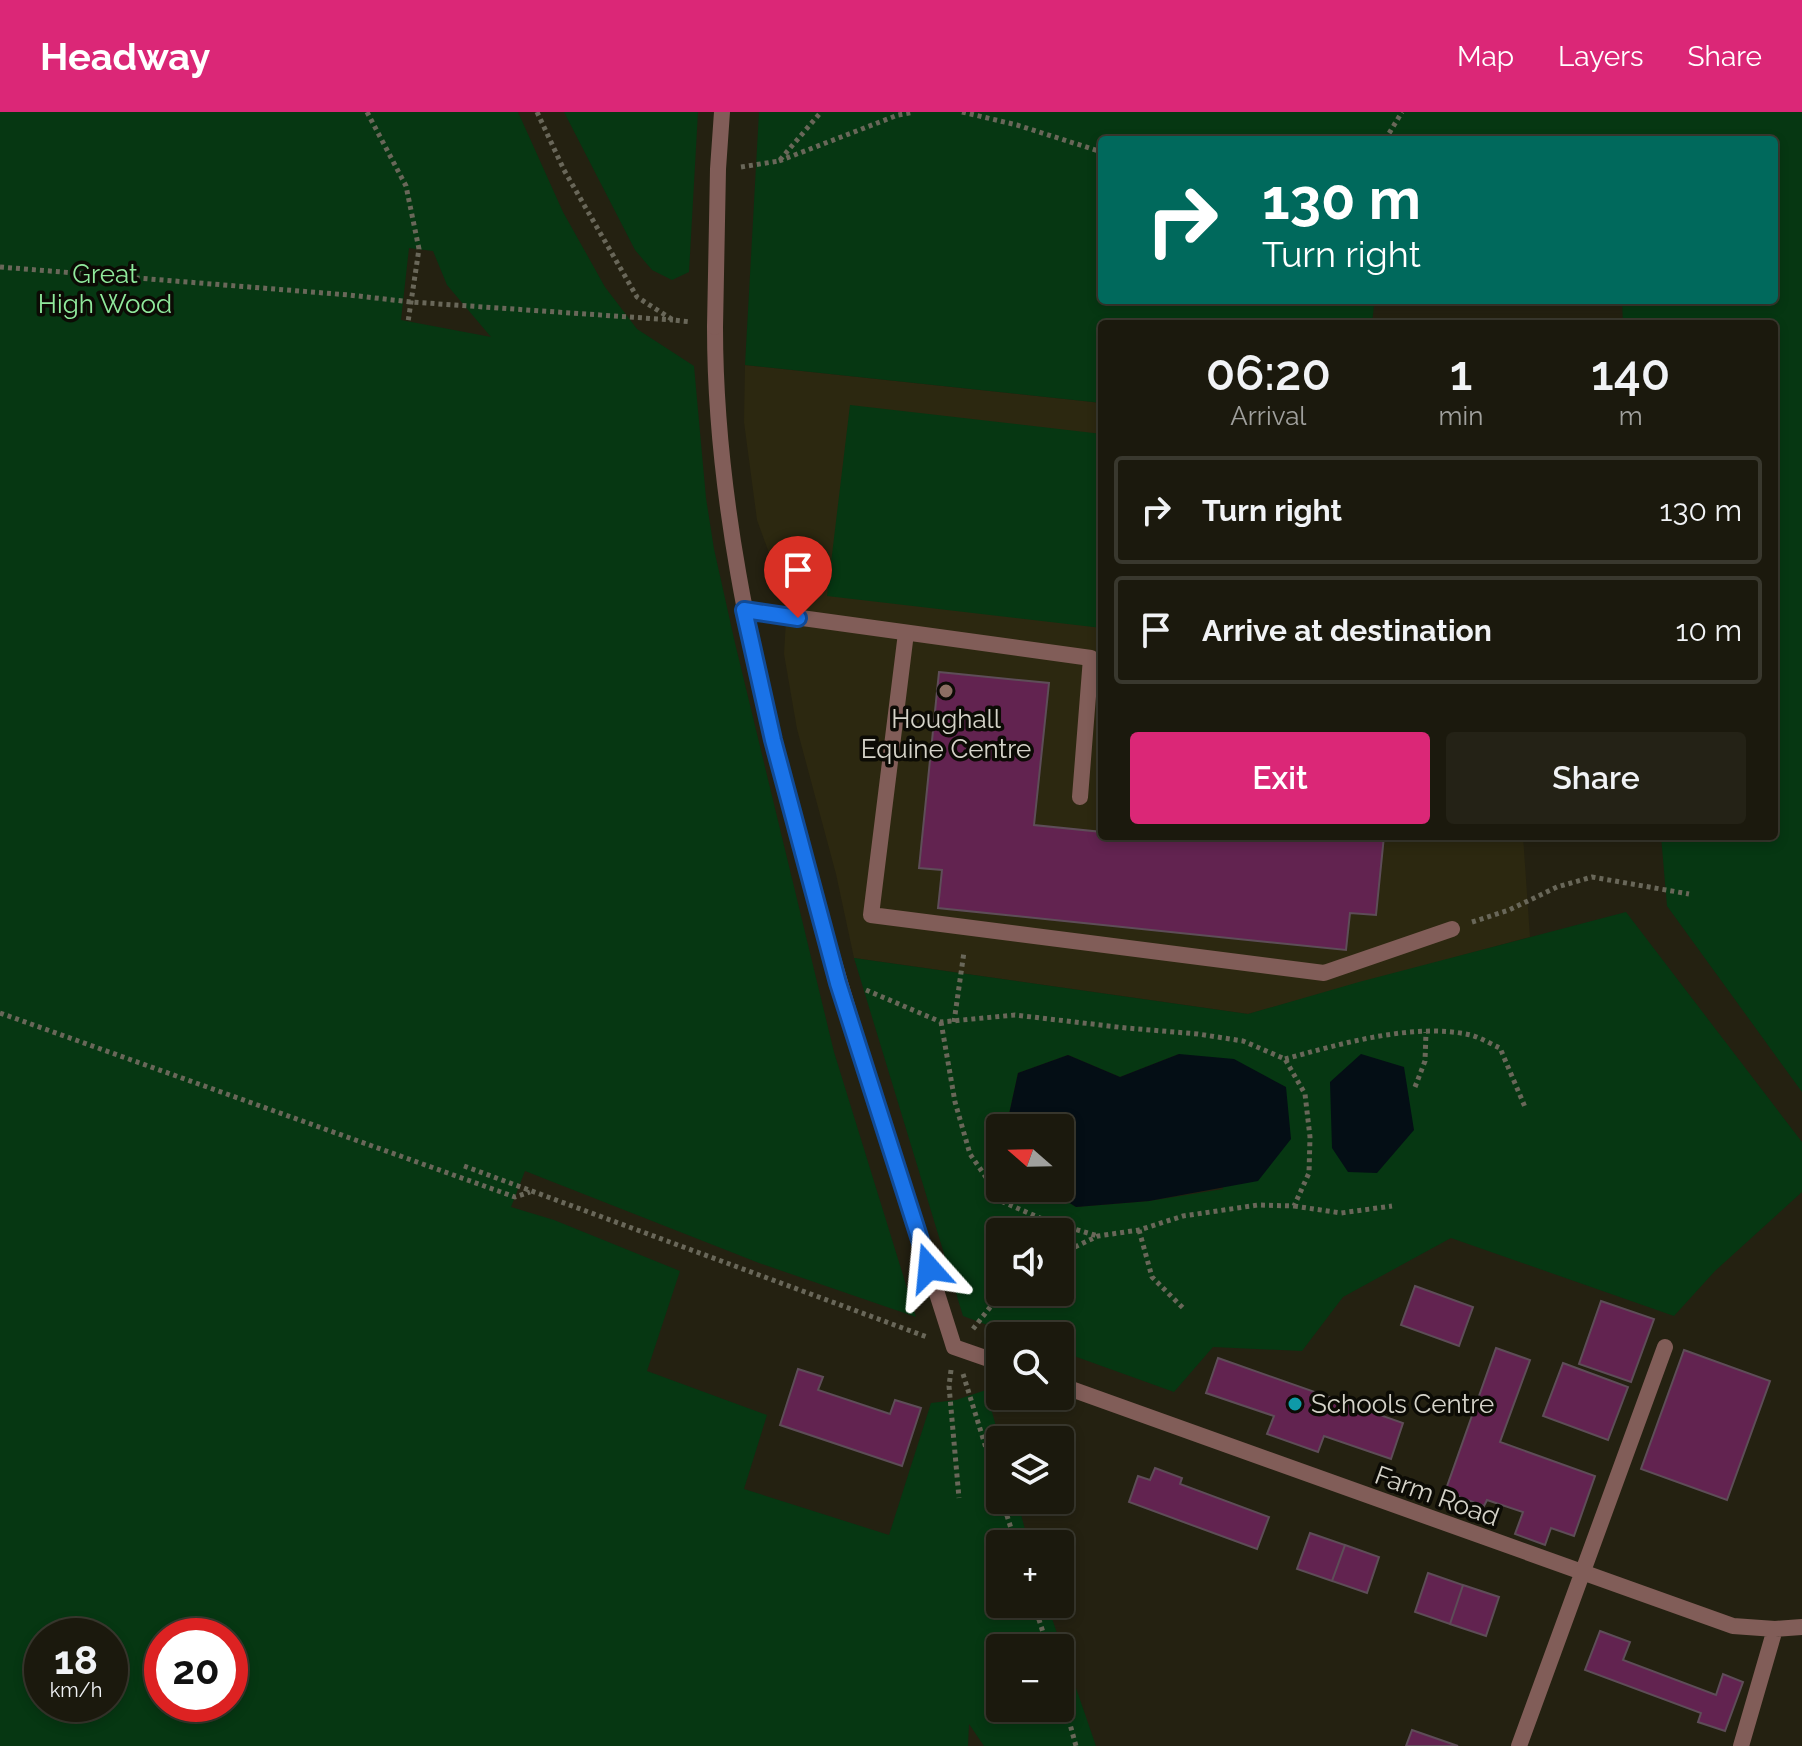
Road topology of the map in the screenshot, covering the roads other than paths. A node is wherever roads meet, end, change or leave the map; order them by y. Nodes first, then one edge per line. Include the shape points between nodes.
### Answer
1 (722, 112) edge
2 (744, 610) junction
3 (906, 633) junction
4 (1080, 797) dead end
5 (1452, 929) road end
6 (1665, 1347) dead end
7 (986, 1358) edge
8 (1074, 1390) edge
9 (1580, 1573) junction
10 (1802, 1627) edge
11 (1775, 1629) junction
12 (1519, 1746) edge
13 (1741, 1746) edge

1 - 2 street via 715,327 718,418
2 - 3 street
2 - 7 street via 838,983 954,1347
3 - 4 street via 1091,658
3 - 5 street via 871,915 1324,973
6 - 9 street
8 - 9 street, Farm Road
9 - 11 street, Farm Road via 1733,1626
9 - 12 street
10 - 11 street, Farm Road
11 - 13 street

